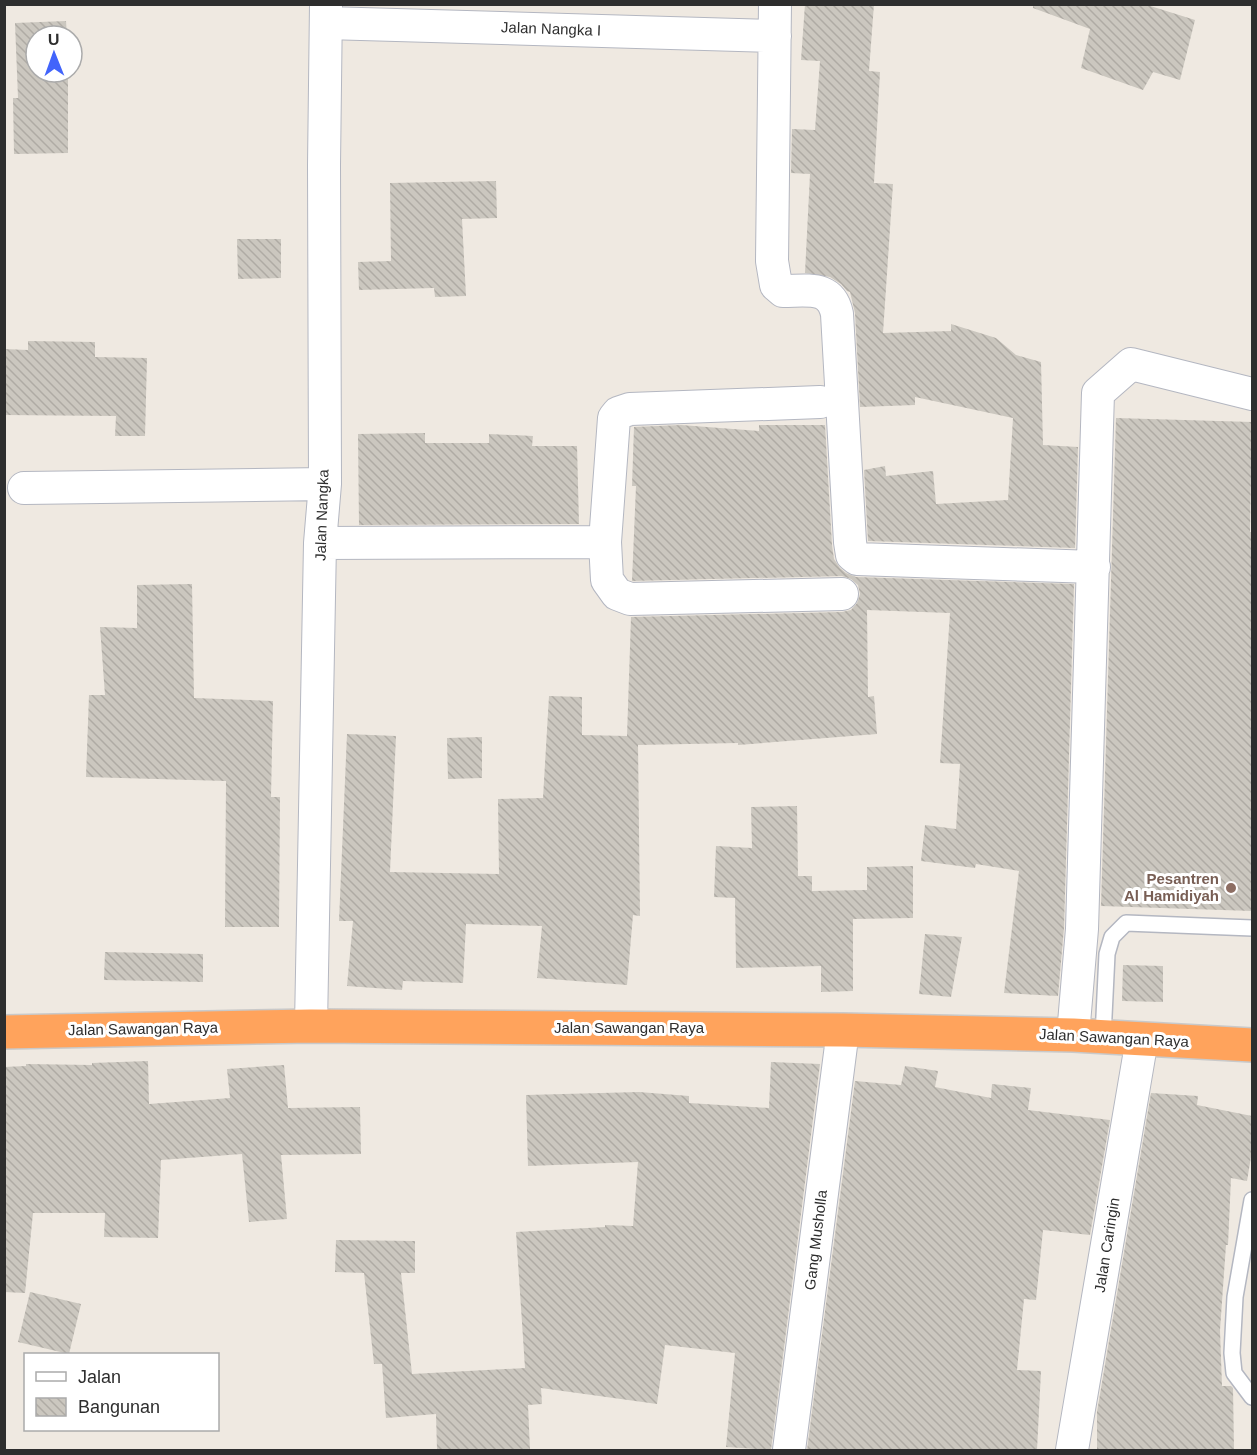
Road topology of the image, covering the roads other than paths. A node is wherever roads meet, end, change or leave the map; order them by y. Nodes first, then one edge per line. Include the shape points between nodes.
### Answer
1 (775, 4) edge
2 (326, 14) edge
3 (775, 36) junction
4 (1252, 394) edge
5 (820, 402) dead end
6 (325, 484) junction
7 (24, 488) dead end
8 (605, 542) junction
9 (320, 543) junction
10 (1094, 567) junction
11 (842, 594) dead end
12 (1252, 928) edge
13 (311, 1026) junction
14 (843, 1030) junction
15 (4, 1032) edge
16 (1088, 1036) junction
17 (1142, 1040) junction
18 (1252, 1045) edge
19 (1252, 1200) edge
20 (1252, 1397) edge
21 (789, 1450) edge
22 (1072, 1450) edge

1 - 3 street
2 - 3 street, Jalan Nangka I
2 - 6 street, Jalan Nangka
3 - 10 street via 772,261 776,285 783,291 823,292 834,301 852,555 857,559
4 - 10 street via 1131,364 1098,393
5 - 8 street via 630,409 618,413 614,418
6 - 7 street
6 - 9 street, Jalan Nangka
8 - 9 street
8 - 11 street via 607,580 617,594 630,599
9 - 13 street, Jalan Nangka
10 - 16 street via 1082,929
12 - 16 lane via 1126,923 1112,937
13 - 14 highway, Jalan Sawangan Raya
13 - 15 highway, Jalan Sawangan Raya
14 - 16 highway, Jalan Sawangan Raya
14 - 21 street, Gang Musholla
16 - 17 highway, Jalan Sawangan Raya
17 - 18 highway, Jalan Sawangan Raya
17 - 22 street, Jalan Caringin
19 - 20 lane via 1235,1297 1232,1353 1234,1373

